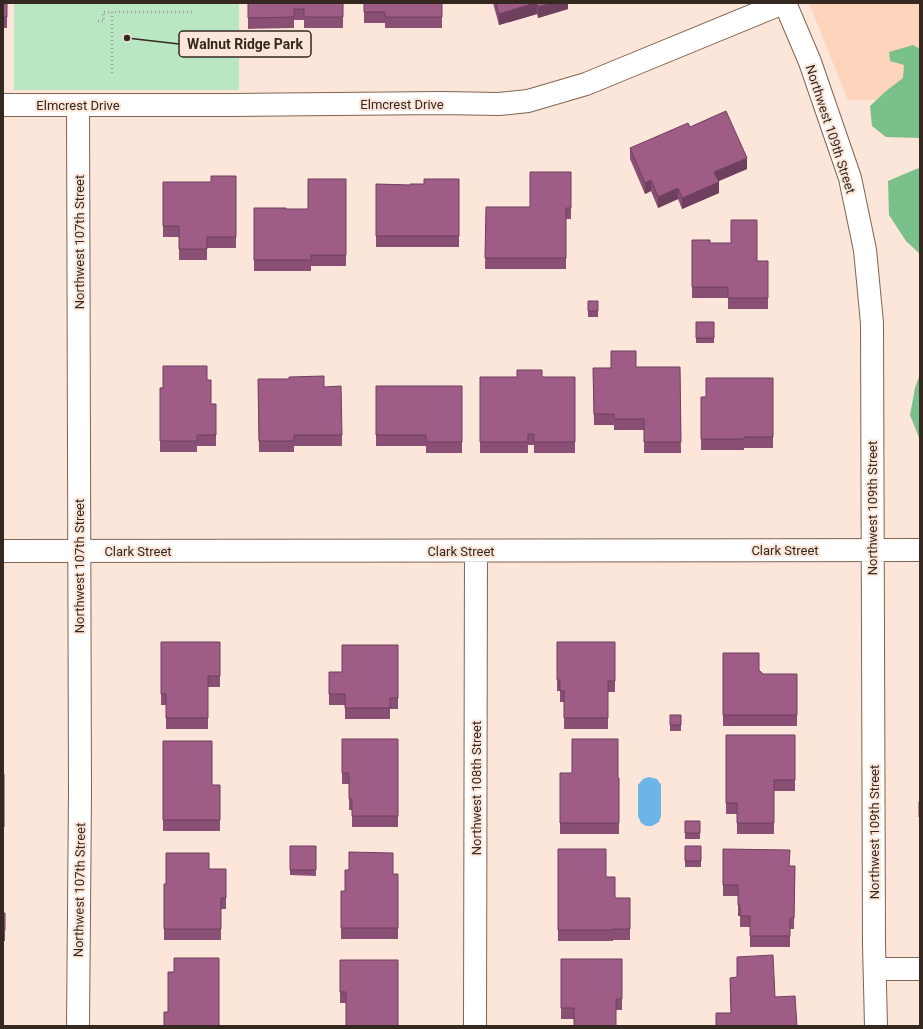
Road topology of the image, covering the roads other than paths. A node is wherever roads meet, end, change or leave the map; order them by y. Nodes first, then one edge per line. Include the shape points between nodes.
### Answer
1 (784, 3) edge
2 (3, 105) edge
3 (78, 105) junction
4 (872, 550) junction
5 (920, 550) edge
6 (3, 551) edge
7 (79, 551) junction
8 (476, 551) junction
9 (875, 969) junction
10 (920, 969) edge
11 (78, 1026) edge
12 (475, 1026) edge
13 (876, 1026) edge

1 - 3 street, Elmcrest Drive via 586,84 528,101 499,104
1 - 4 street, Northwest 109th Street via 810,62 850,178 865,250 872,323
2 - 3 street, Elmcrest Drive
3 - 7 street, Northwest 107th Street
4 - 5 street, Clark Street
4 - 8 street, Clark Street
4 - 9 street, Northwest 109th Street
6 - 7 street, Clark Street
7 - 8 street, Clark Street
7 - 11 street, Northwest 107th Street
8 - 12 street, Northwest 108th Street
9 - 10 street
9 - 13 street, Northwest 109th Street

